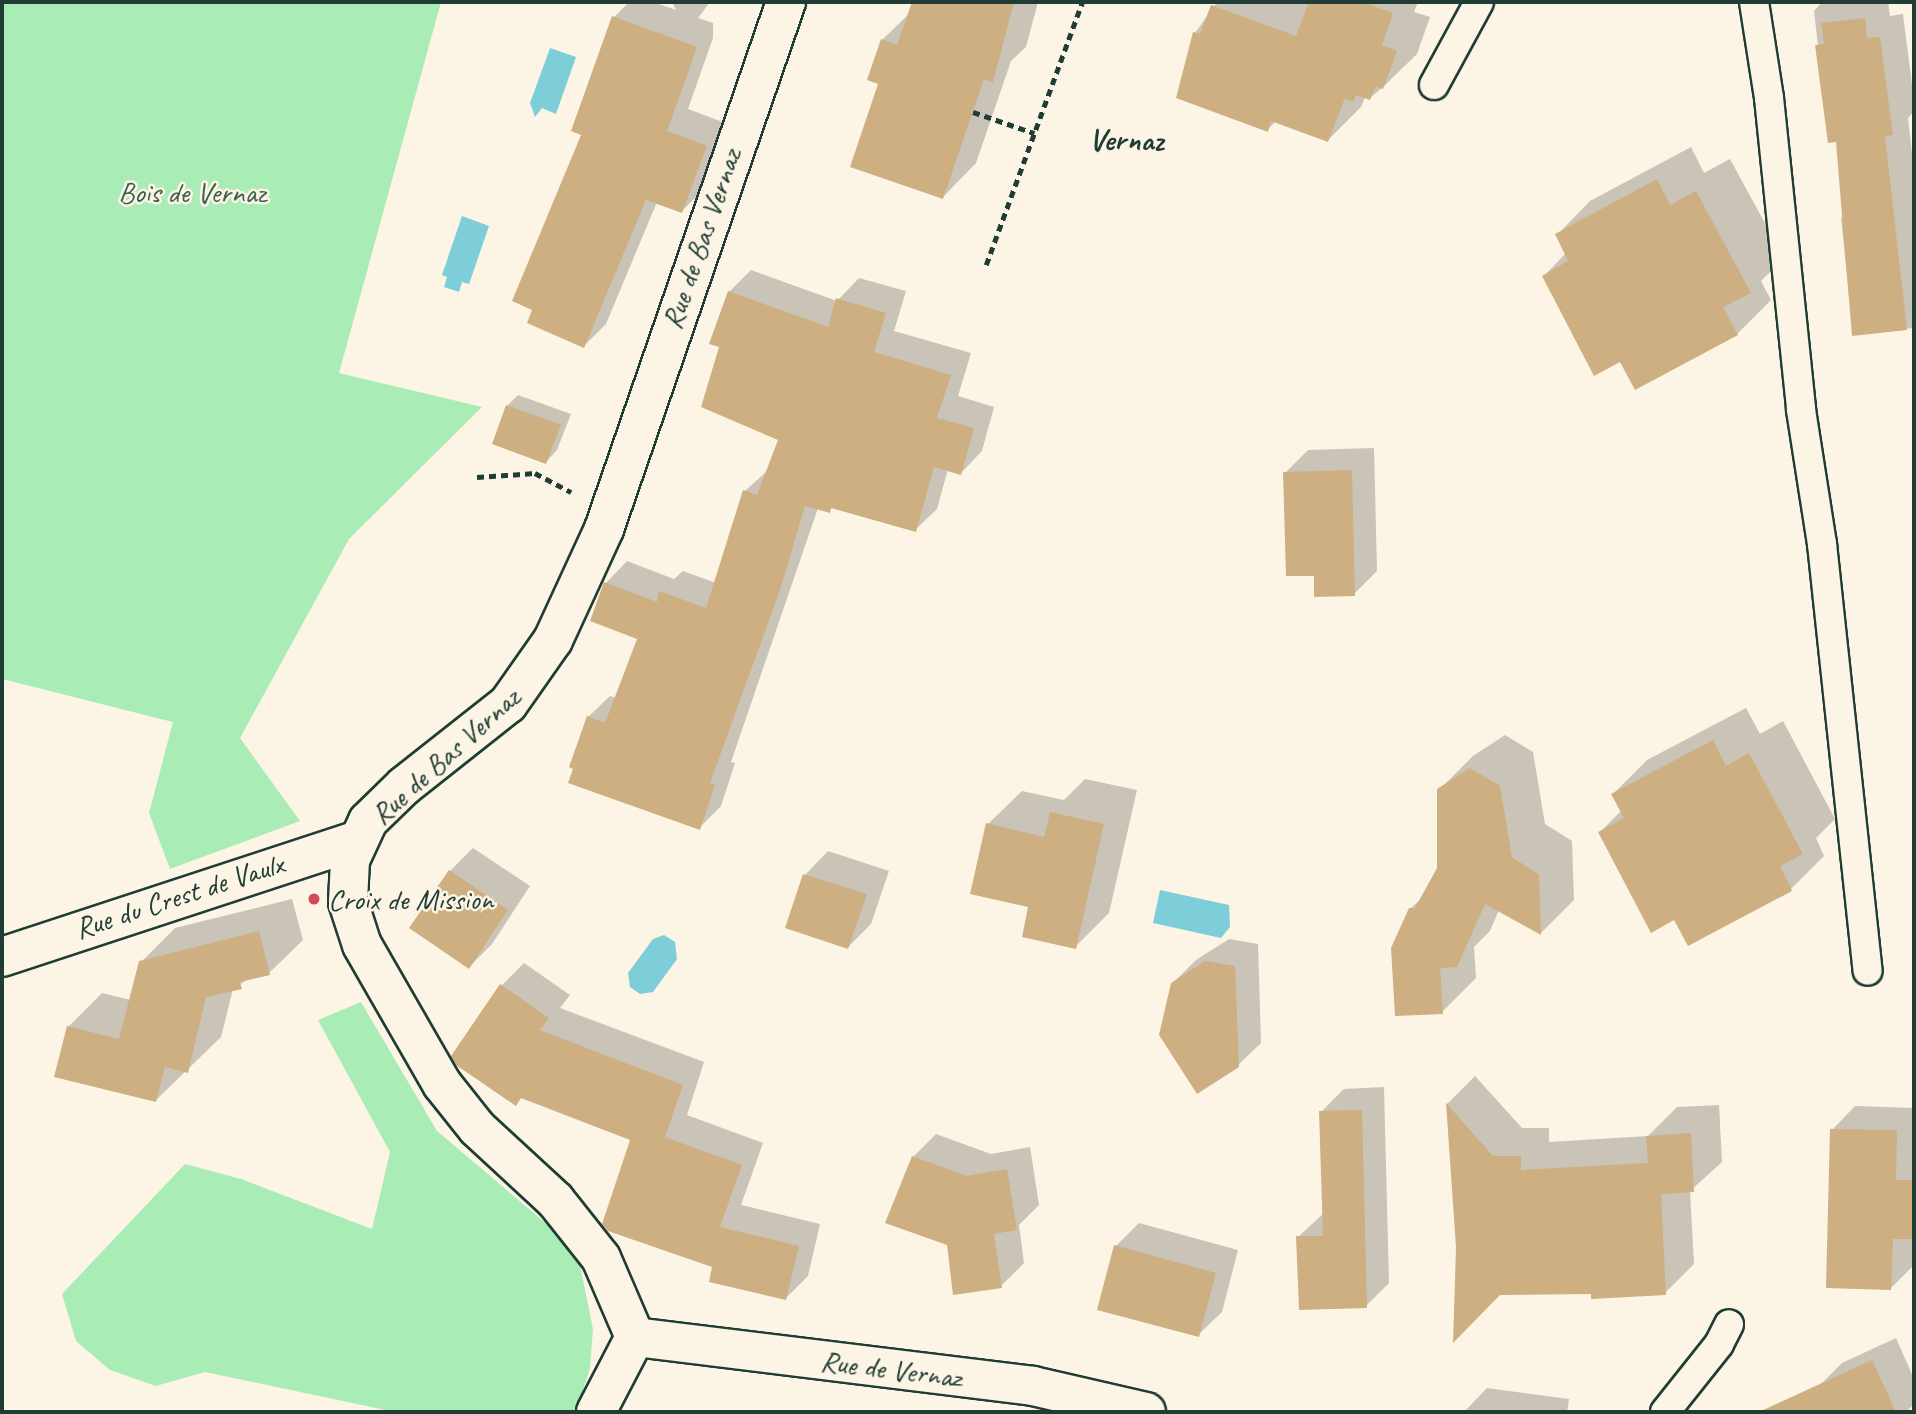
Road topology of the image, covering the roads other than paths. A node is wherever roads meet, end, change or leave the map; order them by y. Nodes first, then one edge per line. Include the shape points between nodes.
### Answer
1 (786, 2) edge
2 (1479, 2) edge
3 (1754, 2) edge
4 (1434, 85) dead end
5 (358, 840) junction
6 (2, 957) edge
7 (1868, 971) dead end
8 (1729, 1324) dead end
9 (635, 1337) junction
10 (596, 1412) edge
11 (1146, 1412) edge
12 (1665, 1412) edge

1 - 5 street, Rue de Bas Vernaz via 609,511 553,640 529,681 467,740 384,804
2 - 4 lane
3 - 7 lane via 1769,98 1801,410 1822,544
5 - 6 street, Rue du Crest de Vaulx
5 - 9 street, Rue de Bas Vernaz via 350,860 348,902 362,945 442,1084 477,1128 555,1200 601,1258
8 - 12 lane via 1719,1344
9 - 10 street
9 - 11 street, Rue de Vernaz via 1033,1386

